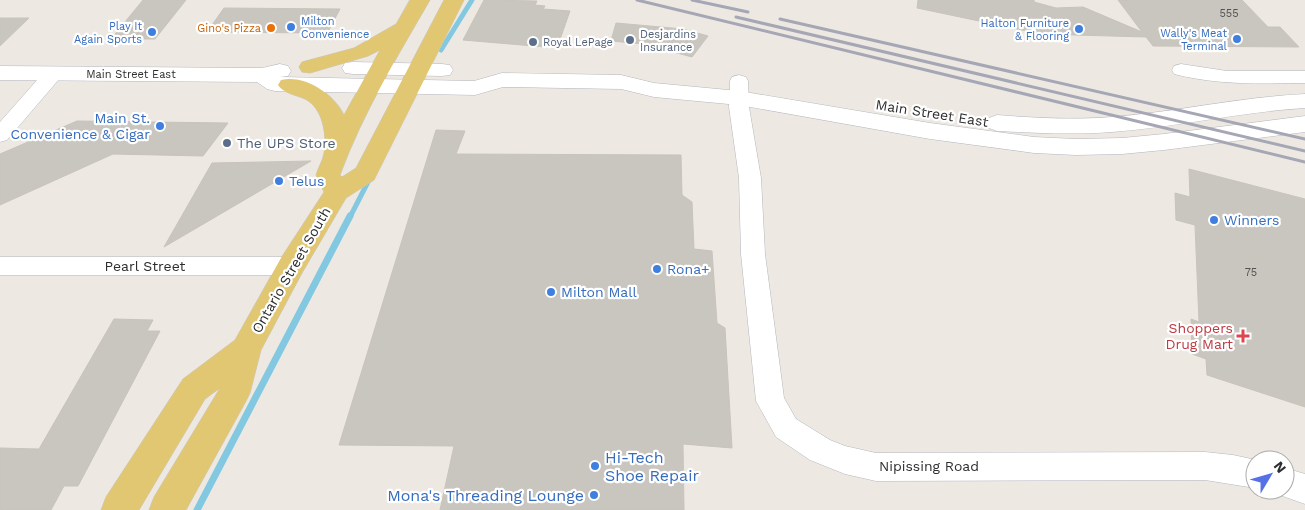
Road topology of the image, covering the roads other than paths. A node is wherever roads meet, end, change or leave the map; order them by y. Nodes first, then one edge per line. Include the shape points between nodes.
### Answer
1 (420, 0) edge
2 (454, 0) edge
3 (404, 28) junction
4 (310, 67) junction
5 (382, 68) junction
6 (1181, 70) dead end
7 (0, 73) edge
8 (54, 74) junction
9 (262, 75) junction
10 (1305, 77) edge
11 (414, 78) junction
12 (289, 85) junction
13 (369, 87) junction
14 (739, 89) junction
15 (1305, 101) edge
16 (1305, 124) edge
17 (0, 135) edge
18 (336, 154) junction
19 (337, 192) junction
20 (0, 266) edge
21 (291, 266) junction
22 (246, 349) junction
23 (1245, 472) edge
24 (119, 510) edge
25 (167, 510) edge

1 - 3 main road, Ontario Street South
2 - 11 main road, Ontario Street South
3 - 4 main road via 361,52
3 - 5 main road, Ontario Street South
4 - 5 main road, Main Street East
4 - 9 main road, Main Street East
5 - 11 main road, Main Street East
5 - 13 main road, Ontario Street South
6 - 10 street via 1228,77
7 - 8 main road, Main Street East
8 - 9 main road, Main Street East
8 - 17 street
9 - 12 main road, Main Street East via 275,84
11 - 13 main road, Main Street East
11 - 14 main road, Main Street East via 475,88 502,80 621,82 654,90
11 - 19 main road, Ontario Street South via 365,174
12 - 13 main road, Main Street East
12 - 18 main road via 311,92 327,103 335,119
13 - 18 main road, Ontario Street South
14 - 15 main road, Main Street East via 971,122 1053,126 1126,123 1249,105
14 - 16 main road, Main Street East via 930,131 1034,145 1122,146
14 - 23 street, Nipissing Road via 770,401 786,428 820,450 876,467 1205,466
18 - 19 main road, Ontario Street South via 328,175
19 - 21 main road, Ontario Street South
20 - 21 street, Pearl Street
21 - 22 main road, Ontario Street South
22 - 24 main road, Ontario Street South via 194,389
22 - 25 main road, Ontario Street South via 234,393

